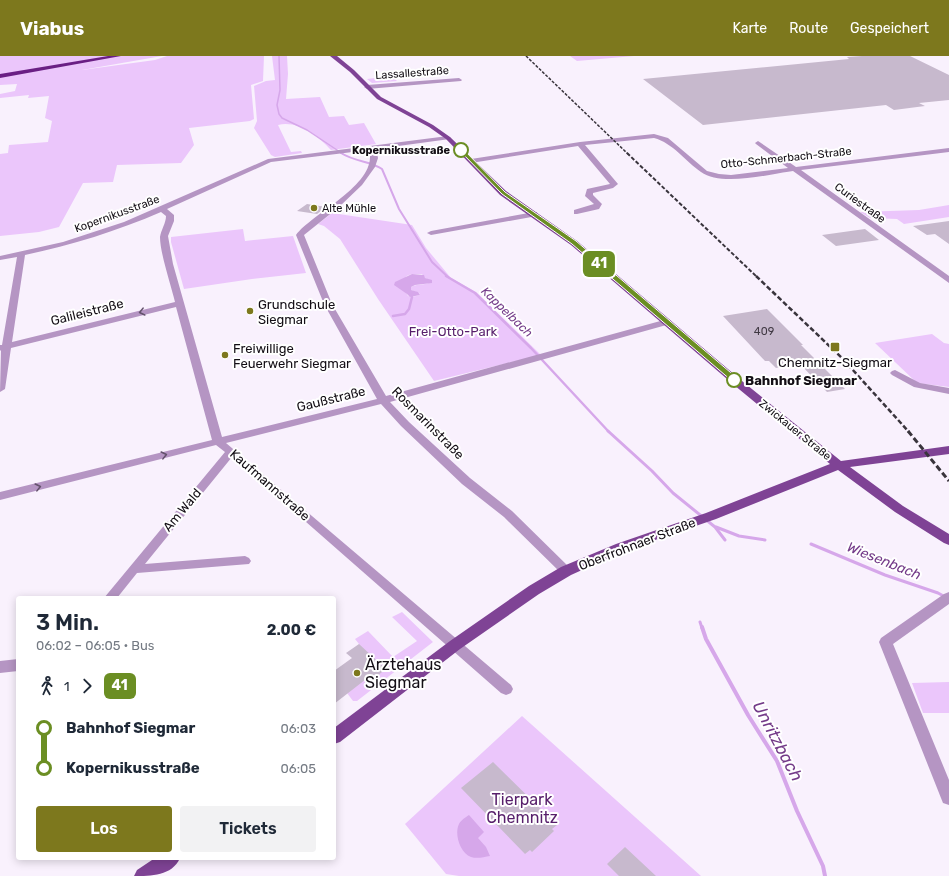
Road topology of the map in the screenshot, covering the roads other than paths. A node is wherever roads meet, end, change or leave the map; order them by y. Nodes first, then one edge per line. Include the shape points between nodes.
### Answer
1 (101, 56) edge
2 (118, 56) edge
3 (333, 56) edge
4 (0, 75) edge
5 (459, 80) dead end
6 (367, 87) junction
7 (448, 138) junction
8 (758, 143) dead end
9 (580, 144) junction
10 (372, 147) junction
11 (949, 150) edge
12 (471, 161) junction
13 (794, 170) junction
14 (162, 210) junction
15 (577, 212) dead end
16 (534, 214) junction
17 (431, 233) dead end
18 (21, 254) junction
19 (0, 258) edge
20 (949, 280) edge
21 (180, 303) junction
22 (667, 322) junction
23 (4, 347) edge
24 (895, 373) dead end
25 (0, 389) edge
26 (949, 391) edge
27 (383, 400) junction
28 (218, 442) junction
29 (949, 450) edge
30 (231, 451) junction
31 (838, 465) junction
32 (0, 496) edge
33 (949, 540) edge
34 (245, 561) dead end
35 (134, 569) junction
36 (566, 571) junction
37 (112, 596) edge
38 (945, 600) edge
39 (455, 645) junction
40 (16, 665) edge
41 (0, 667) edge
42 (506, 689) dead end
43 (336, 735) edge
44 (949, 798) edge
45 (169, 860) edge
46 (143, 876) edge

1 - 4 highway
2 - 4 highway
3 - 6 main road, Zwickauer Straße
5 - 6 street, Lassallestraße
6 - 7 main road, Zwickauer Straße via 384,102 425,122
7 - 10 street, Kopernikusstraße
7 - 12 main road, Zwickauer Straße
8 - 13 street, Curiestraße
9 - 12 street, Otto-Schmerbach-Straße
9 - 13 street, Otto-Schmerbach-Straße via 657,137 666,139 705,172 718,176
9 - 15 street via 614,184 611,187 590,191 589,196 598,204 596,207
10 - 14 street, Kopernikusstraße via 270,160
10 - 27 street, Rosmarinstraße via 375,158 364,178 345,198 300,235 328,304
11 - 13 street, Otto-Schmerbach-Straße
12 - 16 main road, Zwickauer Straße via 503,193
13 - 20 street, Curiestraße
14 - 18 street, Kopernikusstraße via 105,232
14 - 21 street, Kaufmannstraße via 170,215 164,236
16 - 17 street
16 - 22 main road, Zwickauer Straße via 574,242
18 - 19 street, Kopernikusstraße
18 - 23 street
21 -> 23 street, Galileistraße
21 - 28 street, Kaufmannstraße
22 - 27 street, Gaußstraße
22 - 31 main road, Zwickauer Straße
23 - 25 street
24 - 26 street via 917,385
27 - 28 street, Gaußstraße
27 - 36 street, Rosmarinstraße via 405,424 466,481 508,514
28 - 30 street, Kaufmannstraße
32 -> 28 street, Gaußstraße
29 - 31 main road, Oberfrohnaer Straße
30 - 35 street, Am Wald
30 - 39 street, Kaufmannstraße
31 - 33 main road, Zwickauer Straße via 899,509
31 - 36 main road, Oberfrohnaer Straße via 706,518 621,547
34 - 35 street
35 - 37 street, Am Wald
36 - 39 main road, Oberfrohnaer Straße
38 - 44 street via 886,642 912,712
39 - 42 street, Kaufmannstraße
39 - 43 main road, Oberfrohnaer Straße
40 - 41 street
45 - 46 main road

